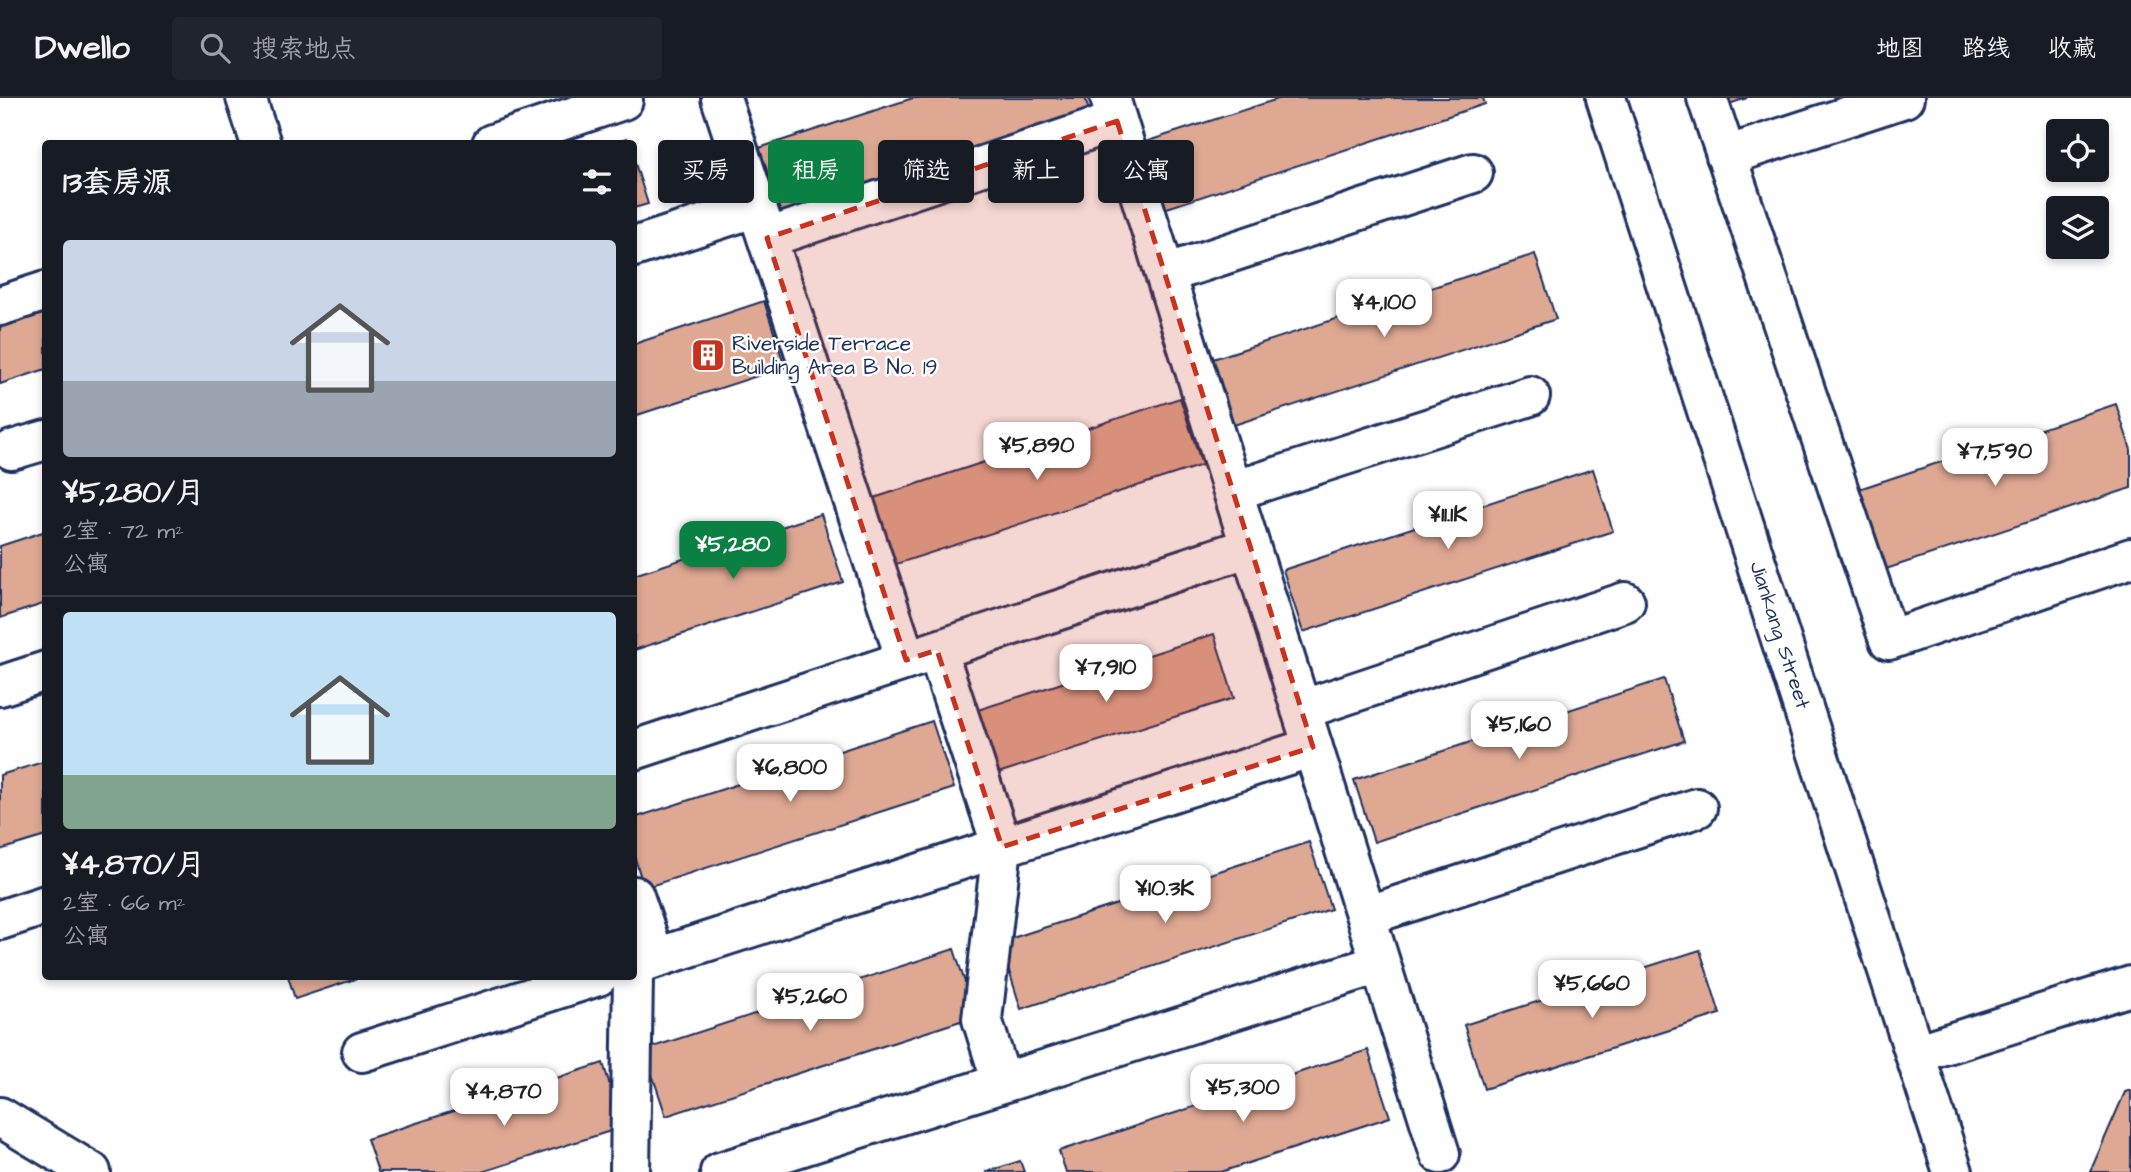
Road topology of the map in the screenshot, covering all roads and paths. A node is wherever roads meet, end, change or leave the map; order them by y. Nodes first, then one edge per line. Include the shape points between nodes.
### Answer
1 (246, 98) edge
2 (721, 98) edge
3 (1606, 98) edge
4 (1707, 98) edge
5 (1903, 98) edge
6 (623, 100) dead end
7 (1113, 109) edge
8 (260, 140) edge
9 (504, 140) edge
10 (1726, 156) junction
11 (1473, 173) dead end
12 (762, 222) junction
13 (637, 246) edge
14 (1165, 274) junction
15 (42, 292) edge
16 (0, 306) edge
17 (1530, 396) dead end
18 (1233, 491) junction
19 (1250, 547) junction
20 (2131, 558) edge
21 (1625, 601) dead end
22 (922, 655) junction
23 (42, 672) edge
24 (0, 686) edge
25 (1301, 710) junction
26 (1313, 747) junction
27 (637, 749) edge
28 (1697, 808) dead end
29 (1002, 847) junction
30 (42, 906) edge
31 (1366, 916) junction
32 (0, 920) edge
33 (637, 932) edge
34 (1380, 964) junction
35 (640, 967) edge
36 (586, 980) edge
37 (2131, 986) edge
38 (362, 1052) dead end
39 (1915, 1054) junction
40 (1002, 1083) junction
41 (0, 1117) edge
42 (1440, 1154) dead end
43 (72, 1167) edge
44 (630, 1172) edge
45 (720, 1172) edge
46 (1954, 1172) edge

1 - 8 street
2 - 12 street
3 - 39 street, Jiankang Street
4 - 10 street
5 - 10 street
6 - 9 street
7 - 12 street
7 - 14 street
10 - 20 street via 1889,640
11 - 14 street
12 - 13 street
12 - 22 street
14 - 18 street
15 - 16 street
17 - 18 street
18 - 19 street
19 - 22 street
19 - 25 street
21 - 25 street
22 - 27 street
22 - 29 street
23 - 24 street
25 - 26 street
26 - 29 street
26 - 31 street
28 - 31 street
29 - 35 street
29 - 40 street via 982,1019
30 - 32 street
31 - 34 street
33 - 35 street
34 - 40 street
34 - 42 street
35 - 44 street
36 - 38 street
37 - 39 street
39 - 46 street, Jiankang Street
40 - 45 street
41 - 43 street

